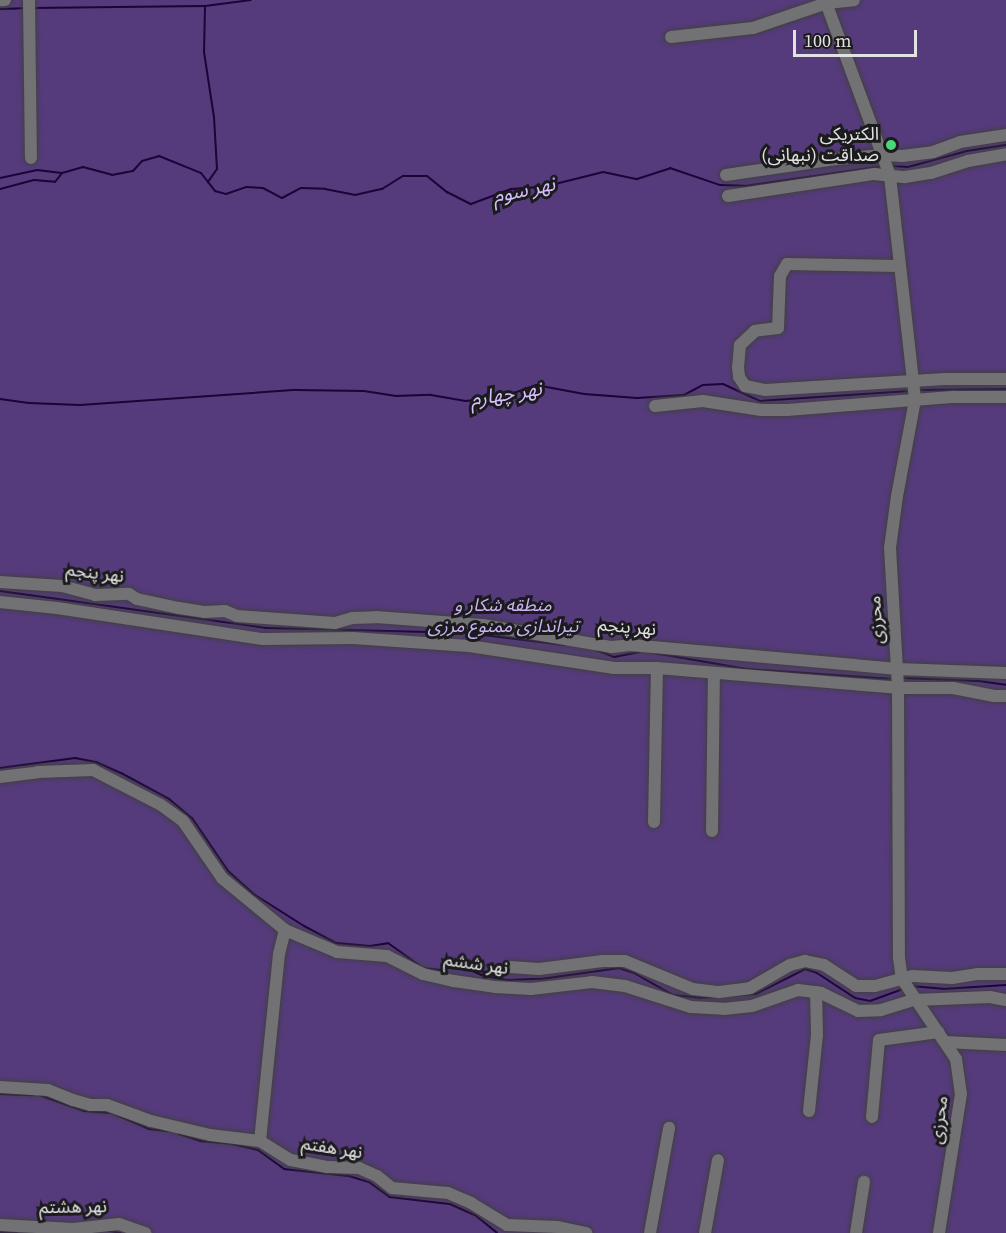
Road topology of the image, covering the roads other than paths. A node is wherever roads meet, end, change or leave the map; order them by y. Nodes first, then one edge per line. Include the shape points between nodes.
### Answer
1 (0, 0) edge
2 (5, 0) edge
3 (854, 0) edge
4 (826, 2) edge
5 (29, 6) edge
6 (671, 37) dead end
7 (1006, 135) edge
8 (1006, 154) edge
9 (31, 158) dead end
10 (887, 166) junction
11 (726, 175) dead end
12 (728, 196) dead end
13 (898, 266) junction
14 (1006, 379) edge
15 (914, 391) junction
16 (1006, 397) edge
17 (655, 406) dead end
18 (0, 582) edge
19 (0, 602) edge
20 (94, 604) junction
21 (657, 668) junction
22 (714, 673) junction
23 (1006, 673) edge
24 (898, 679) junction
25 (1006, 696) edge
26 (0, 777) edge
27 (654, 822) dead end
28 (712, 831) dead end
29 (285, 930) junction
30 (510, 967) dead end
31 (1006, 974) edge
32 (908, 989) junction
33 (816, 992) junction
34 (1006, 1000) edge
35 (938, 1032) junction
36 (946, 1042) junction
37 (1006, 1045) edge
38 (0, 1087) edge
39 (809, 1111) dead end
40 (872, 1117) dead end
41 (669, 1128) dead end
42 (260, 1141) junction
43 (718, 1160) dead end
44 (864, 1182) dead end
45 (0, 1225) edge
46 (145, 1233) edge
47 (586, 1233) edge
48 (650, 1233) edge
49 (705, 1233) edge
50 (856, 1233) edge
51 (939, 1233) edge

1 - 2 street
3 - 4 street
4 - 6 street via 753,28
4 - 10 street, محرزی
5 - 9 street
7 - 10 street via 902,156
8 - 10 street via 931,173
10 - 11 street
10 - 12 street via 874,174
10 - 13 street, محرزی
13 - 15 street, محرزی
13 - 15 street via 787,264 780,276 778,328 755,331 740,345 739,376 745,386 765,390
14 - 15 street via 945,379
15 - 16 street
15 - 17 street via 788,410 703,401
15 - 24 street, محرزی via 890,548
18 - 20 street, نهر پنجم via 62,586
19 - 20 street, نهر پنجم
20 - 21 street, نهر پنجم via 263,639 352,638 469,646 614,668
20 - 24 street, نهر پنجم via 129,594 179,608 225,611 237,616 335,623 376,617 483,625 612,647 630,645
21 - 22 street, نهر پنجم
21 - 27 street
22 - 24 street, نهر پنجم
22 - 28 street
23 - 24 street, نهر پنجم
24 - 25 street, نهر پنجم
24 - 32 street, محرزی
26 - 29 street, نهر ششم via 93,770 124,785 183,821 222,878
29 - 33 street, نهر ششم via 336,952 387,956 423,974 495,987 531,989 592,982 625,986 691,1007 724,1009 752,1006 798,990
29 - 42 street via 279,954
30 - 32 street via 539,969 625,961 693,989 719,992 750,988 790,965 805,961 824,965 856,986
31 - 32 street via 913,976
32 - 33 street, نهر ششم via 881,1010 858,1011
32 - 34 street, نهر ششم
32 - 35 street, محرزی
33 - 39 street via 817,1035
35 - 36 street, محرزی
35 - 40 street via 879,1040
36 - 37 street
36 - 51 street, محرزی via 956,1059 961,1094
38 - 42 street, نهر هفتم via 48,1090 210,1136
41 - 48 street
42 - 47 street, نهر هفتم via 291,1160 359,1168 392,1188 448,1193 507,1225 558,1227
43 - 49 street
44 - 50 street
45 - 46 street, نهر هشتم via 73,1228 119,1224

